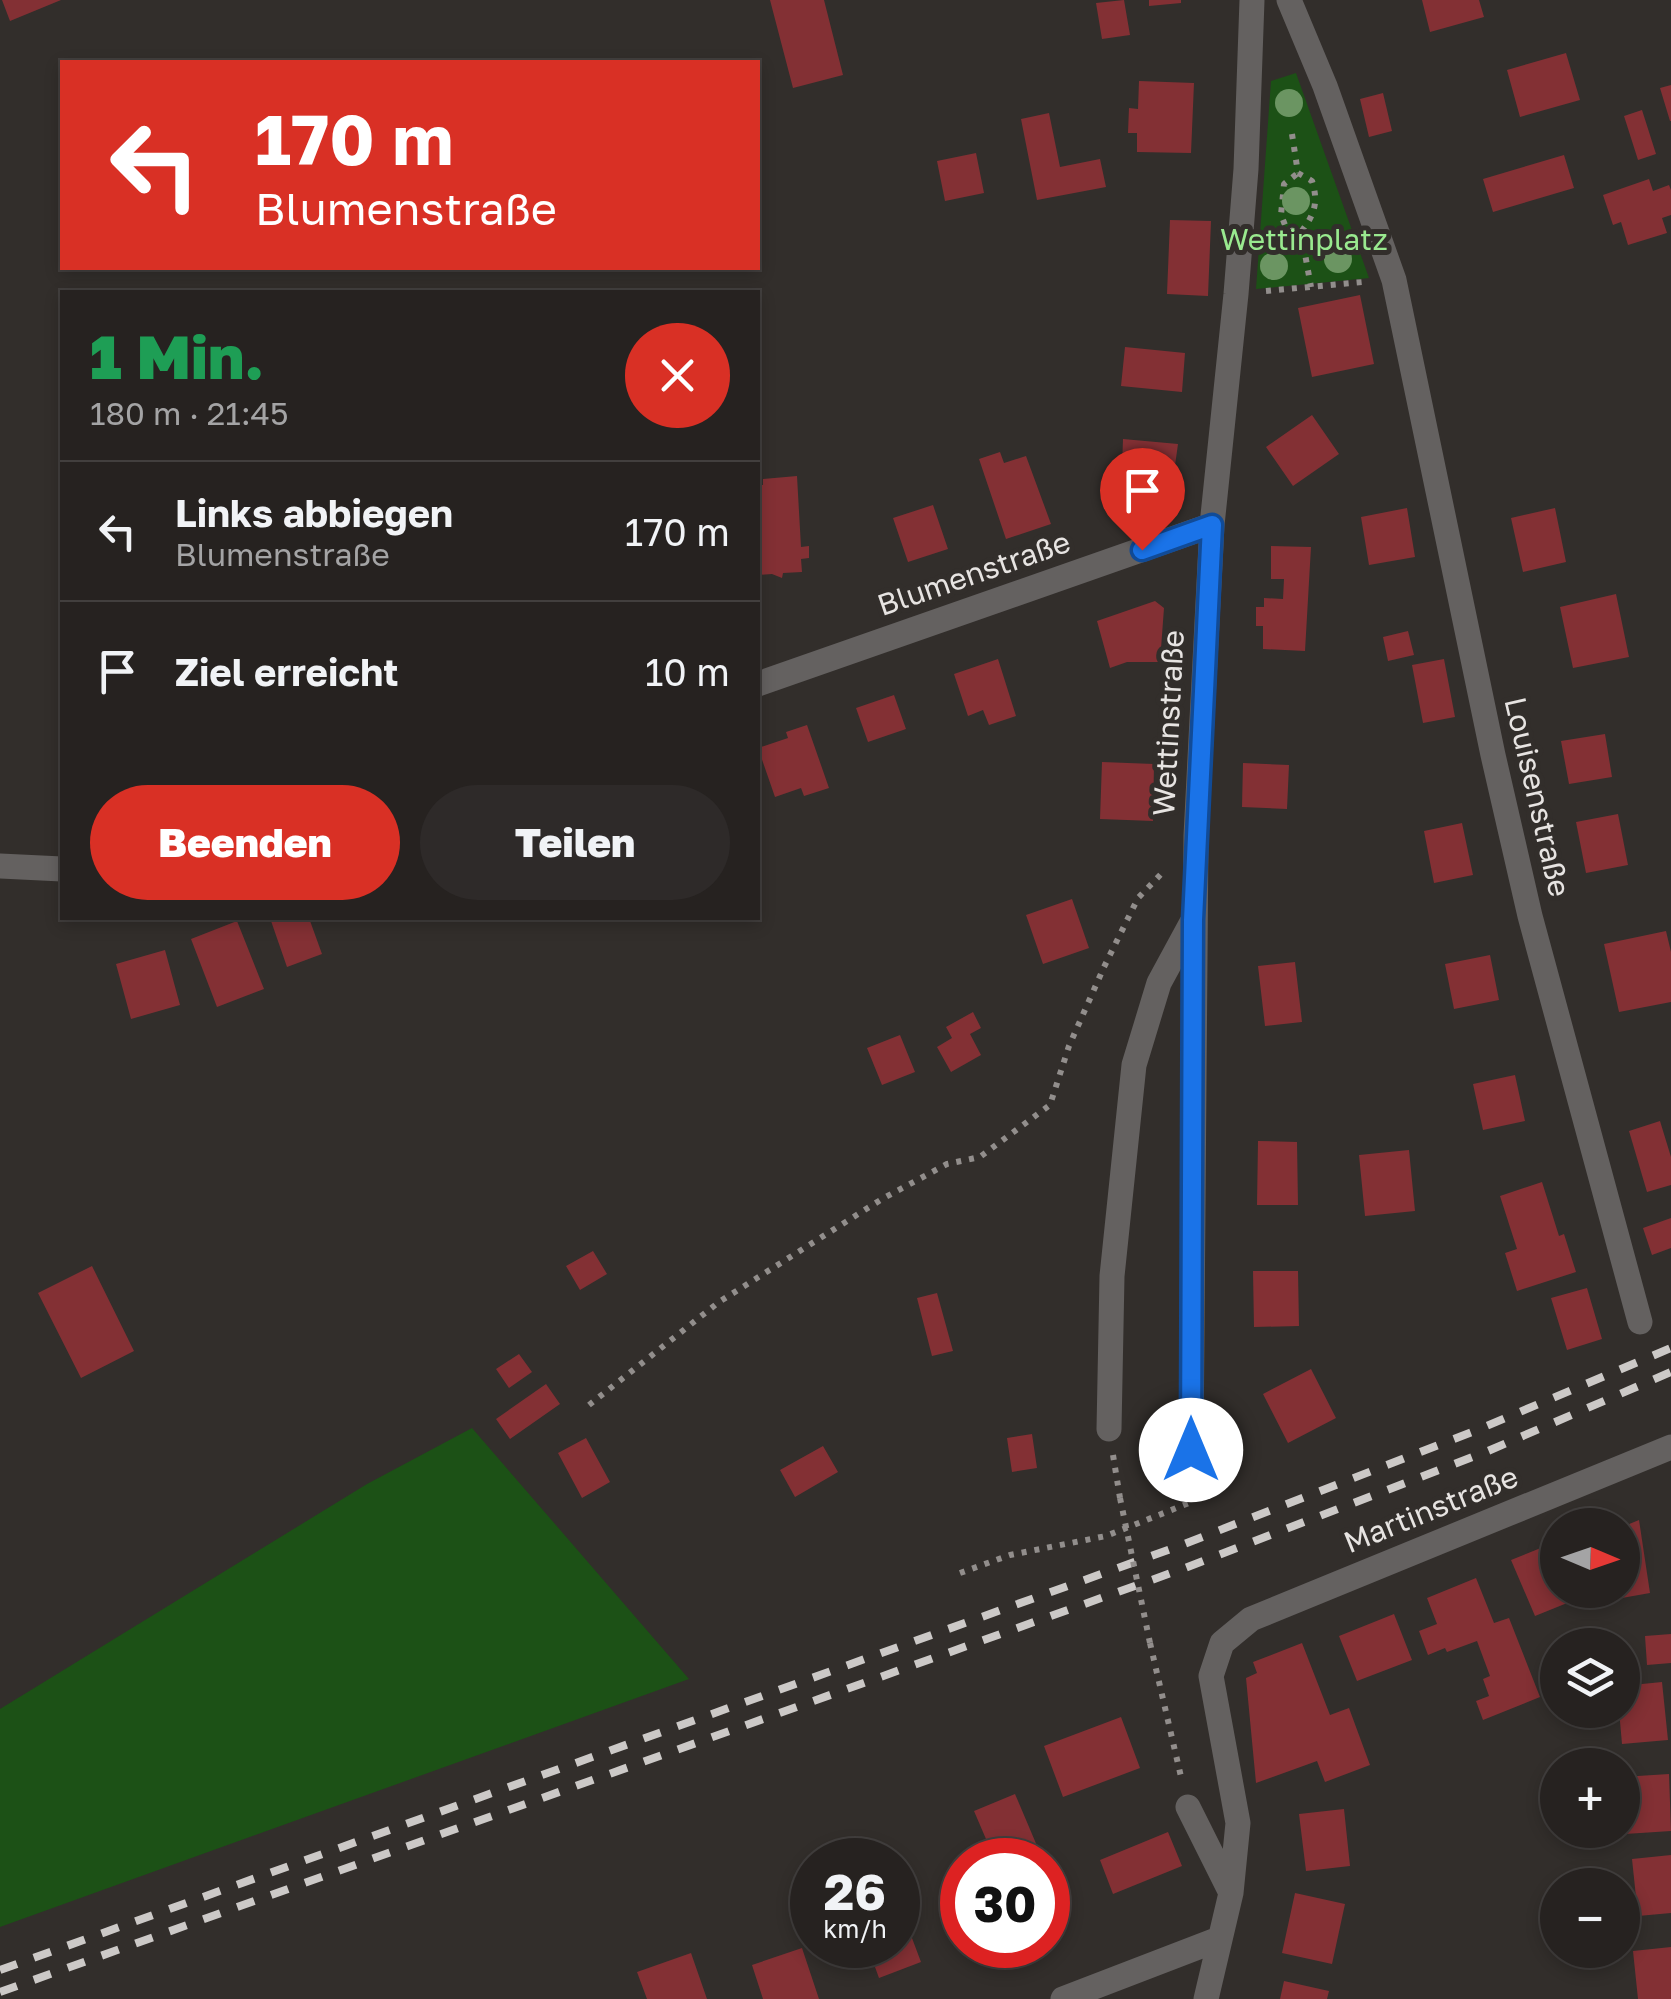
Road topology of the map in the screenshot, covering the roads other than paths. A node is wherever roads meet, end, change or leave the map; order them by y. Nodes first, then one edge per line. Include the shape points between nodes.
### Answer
1 (1252, 0) edge
2 (1289, 0) edge
3 (1212, 525) junction
4 (760, 683) edge
5 (0, 866) edge
6 (60, 870) edge
7 (1193, 920) junction
8 (1640, 1322) dead end
9 (1109, 1429) road end
10 (1671, 1448) edge
11 (1191, 1450) road end
12 (1188, 1806) road end
13 (1231, 1893) junction
14 (1219, 1939) junction
15 (1063, 1999) edge
16 (1206, 1999) edge

1 - 3 street, Wettinstraße via 1246,170
2 - 8 street, Louisenstraße via 1394,280 1526,898
3 - 4 street, Blumenstraße
3 - 7 street, Wettinstraße
5 - 6 street
7 - 9 street via 1159,983 1134,1065 1112,1276
7 - 11 street, Wettinstraße
10 - 13 street, Martinstraße via 1251,1618 1222,1643 1211,1676 1238,1823
12 - 13 street
13 - 14 street
14 - 15 street
14 - 16 street

